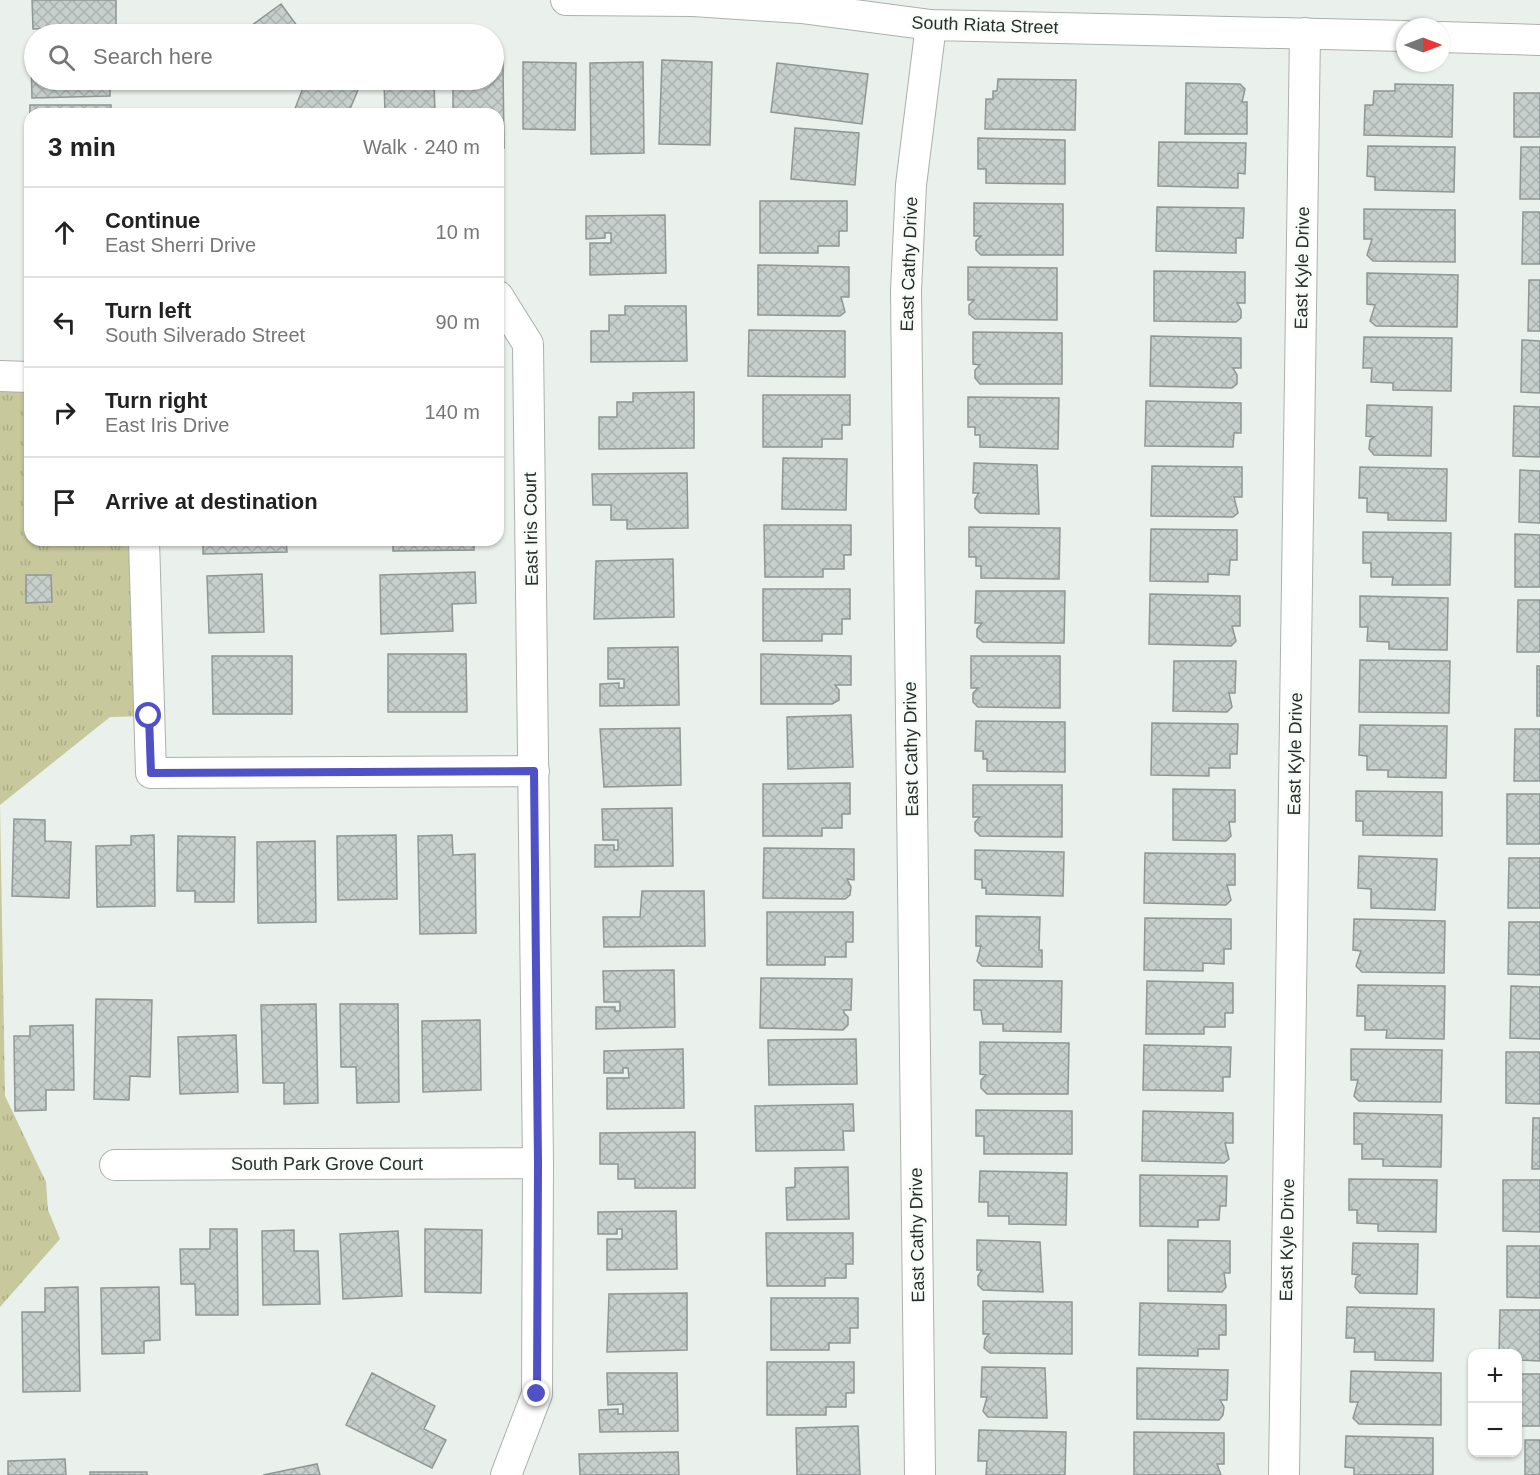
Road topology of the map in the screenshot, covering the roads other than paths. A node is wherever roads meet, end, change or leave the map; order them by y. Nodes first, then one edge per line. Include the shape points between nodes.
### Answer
1 (566, 0) edge
2 (693, 1) edge
3 (931, 25) junction
4 (1305, 33) junction
5 (1396, 36) edge
6 (1450, 37) edge
7 (1540, 40) edge
8 (504, 306) edge
9 (0, 376) edge
10 (24, 377) edge
11 (144, 546) edge
12 (534, 771) junction
13 (538, 1164) junction
14 (115, 1165) dead end
15 (506, 1475) edge
16 (920, 1475) edge
17 (1284, 1475) edge

1 - 2 street, South Riata Street
2 - 3 street, South Riata Street via 801,8
3 - 4 street, South Riata Street
3 - 16 street, East Cathy Drive via 911,185 906,291
4 - 5 street, South Riata Street
4 - 17 street, East Kyle Drive
6 - 7 street
8 - 12 street, East Iris Court via 528,344
9 - 10 street
11 - 12 street via 151,773
12 - 13 street, East Iris Court
13 - 14 street, South Park Grove Court
13 - 15 street, East Iris Court via 537,1394

